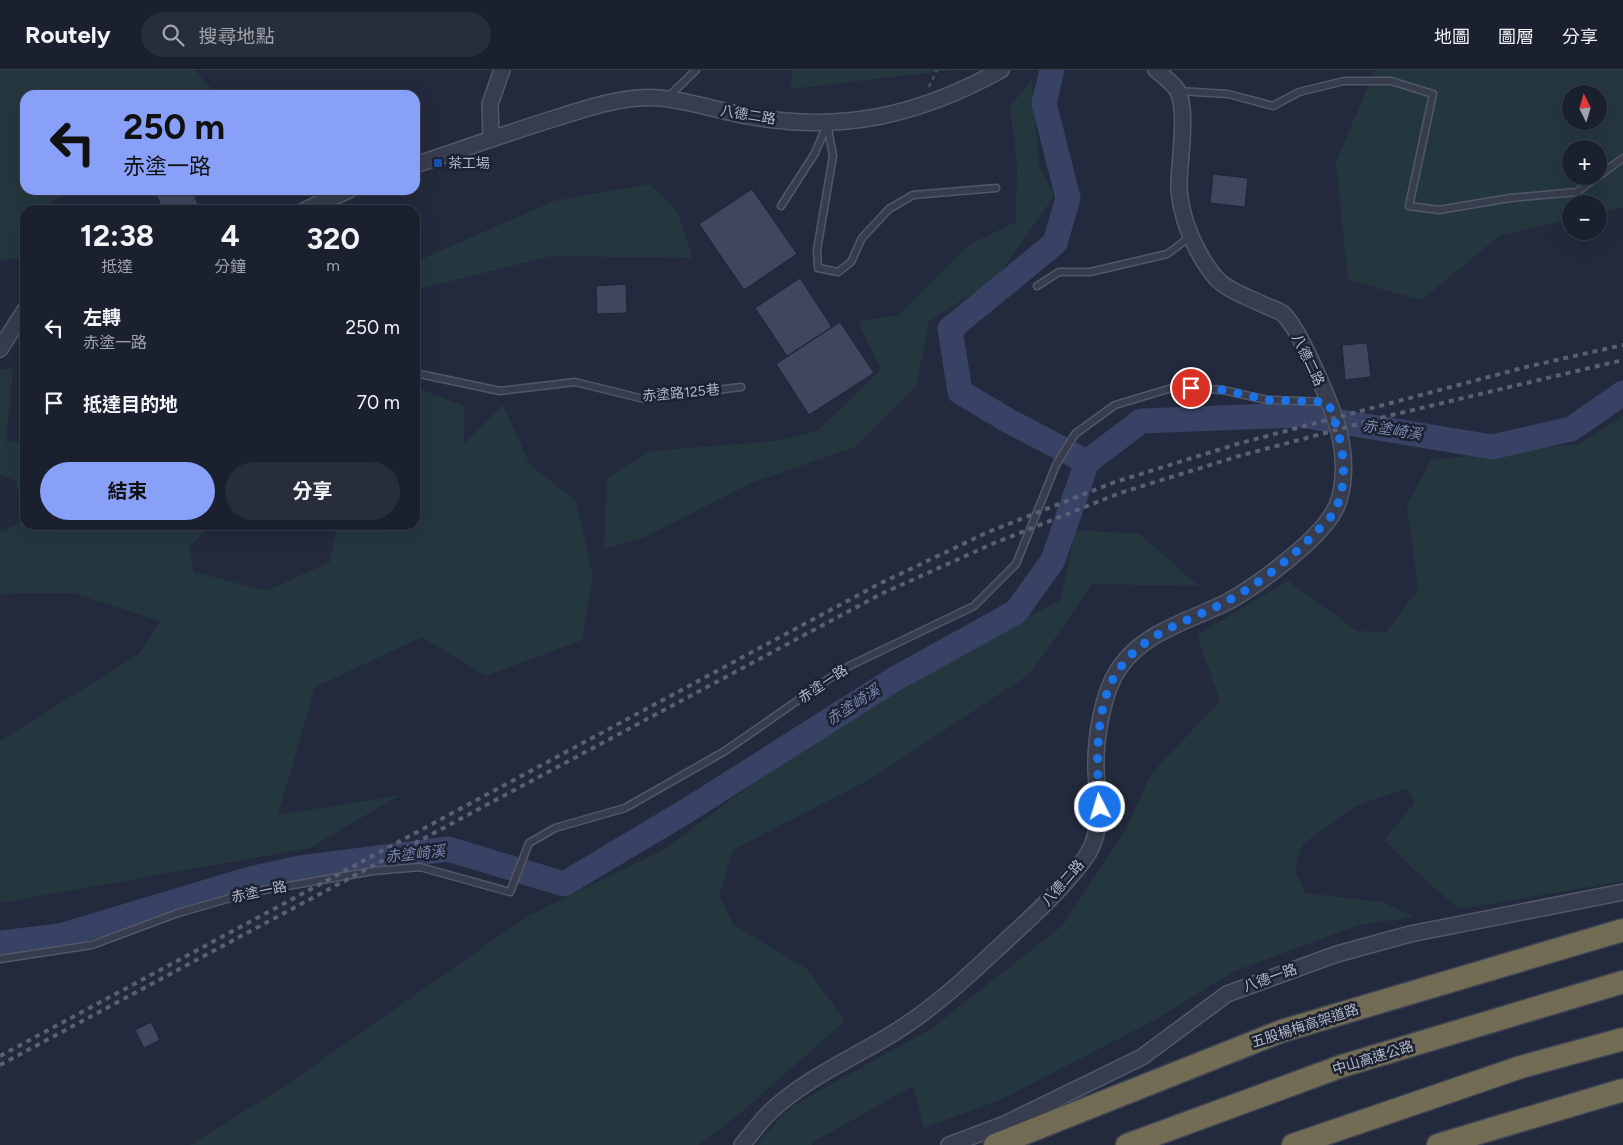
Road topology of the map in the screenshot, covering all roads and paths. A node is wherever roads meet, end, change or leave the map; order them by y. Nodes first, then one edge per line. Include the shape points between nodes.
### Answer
1 (502, 70) edge
2 (696, 70) edge
3 (1001, 70) edge
4 (1156, 70) edge
5 (1178, 91) junction
6 (666, 99) junction
7 (827, 123) junction
8 (491, 138) junction
9 (1623, 158) edge
10 (420, 163) edge
11 (1607, 170) edge
12 (1586, 185) edge
13 (996, 188) dead end
14 (338, 195) edge
15 (316, 205) edge
16 (782, 206) dead end
17 (1190, 237) junction
18 (1037, 286) dead end
19 (20, 318) edge
20 (0, 349) edge
21 (420, 374) edge
22 (741, 388) dead end
23 (1328, 403) junction
24 (1623, 892) edge
25 (1623, 930) edge
26 (0, 959) edge
27 (1623, 982) edge
28 (1623, 1039) edge
29 (1623, 1090) edge
30 (742, 1145) edge
31 (949, 1145) edge
32 (995, 1145) edge
33 (1127, 1145) edge
34 (1293, 1145) edge
35 (1438, 1145) edge

1 - 8 street via 490,104
2 - 6 lane
3 - 7 street, 八德二路 via 964,90 919,108 877,118
4 - 5 street
5 - 12 lane via 1228,94 1272,106 1299,92 1344,82 1391,81 1433,94 1409,206 1439,210 1510,198 1577,192
5 - 17 street, 八德二路 via 1183,124 1179,189 1185,227
6 - 7 street, 八德二路 via 749,117 807,124
6 - 8 street, 八德二路 via 640,98 607,103
7 - 13 lane via 833,156 817,250 818,268 838,272 851,262 862,238 888,209 913,195
7 - 16 lane via 815,154
8 - 10 street, 八德二路
9 - 11 lane
14 - 15 street
17 - 18 lane via 1167,254 1090,272 1059,272
17 - 23 street, 八德二路 via 1219,284 1284,314
19 - 20 street
21 - 22 lane, 赤塗路125巷 via 500,391 575,382 644,400
23 - 26 lane, 赤塗一路 via 1267,400 1224,390 1175,387 1115,405 1075,434 1056,465 1016,564 974,606 842,669 725,751 625,808 555,828 529,844 510,892 420,867 373,872 248,893 178,913 92,944
23 - 30 street, 八德二路 via 1340,437 1342,486 1334,513 1298,553 1232,599 1153,635 1119,668 1108,691 1098,734 1096,769 1100,807 1096,836 1085,859 1039,910 954,989 909,1023 813,1080 770,1112
24 - 31 street, 八德一路 via 1410,934 1337,954 1227,994 1142,1057 1005,1124
25 - 32 highway, 五股楊梅高架道路 via 1282,1030
27 - 33 highway, 中山高速公路 via 1342,1066
28 - 34 highway via 1522,1067
29 - 35 highway

